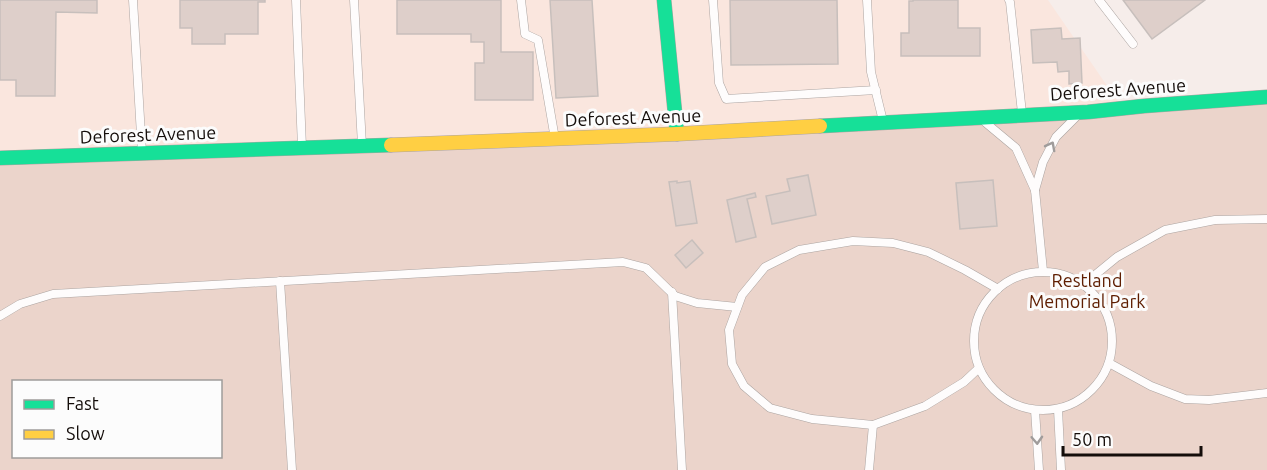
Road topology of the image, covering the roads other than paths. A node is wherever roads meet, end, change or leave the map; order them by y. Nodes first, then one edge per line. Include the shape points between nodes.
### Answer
1 (133, 0) edge
2 (296, 0) edge
3 (354, 0) edge
4 (521, 0) edge
5 (664, 0) edge
6 (713, 0) edge
7 (867, 0) edge
8 (1009, 0) edge
9 (1099, 0) edge
10 (1133, 44) dead end
11 (876, 90) junction
12 (1267, 97) edge
13 (1082, 111) junction
14 (1023, 115) junction
15 (980, 118) junction
16 (884, 123) junction
17 (677, 134) junction
18 (555, 139) junction
19 (362, 146) junction
20 (302, 148) junction
21 (142, 153) junction
22 (0, 158) edge
23 (1035, 190) junction
24 (1267, 219) edge
25 (1043, 271) junction
26 (280, 281) junction
27 (1084, 284) junction
28 (998, 289) junction
29 (672, 292) junction
30 (737, 308) junction
31 (0, 316) edge
32 (1109, 363) junction
33 (980, 368) junction
34 (1267, 393) edge
35 (1058, 409) junction
36 (1035, 410) junction
37 (873, 425) junction
38 (292, 470) edge
39 (682, 470) edge
40 (869, 470) edge
41 (1039, 470) edge
42 (1061, 470) edge

1 - 21 lane
2 - 20 lane
3 - 19 lane
4 - 18 lane via 525,34 538,40
5 - 17 street
6 - 11 lane via 719,83 726,99
7 - 11 lane via 871,72
8 - 14 lane
9 - 10 lane
11 - 16 lane
12 - 13 street, Deforest Avenue
13 - 14 street, Deforest Avenue
23 -> 13 lane via 1056,137
14 - 15 street, Deforest Avenue
15 - 16 street, Deforest Avenue
15 - 23 lane via 1016,148
16 - 17 street, Deforest Avenue
17 - 18 street, Deforest Avenue
18 - 19 street, Deforest Avenue
19 - 20 street, Deforest Avenue
20 - 21 street, Deforest Avenue
21 - 22 street, Deforest Avenue
23 - 25 lane
24 - 27 lane via 1215,220 1165,230 1117,257
25 - 27 lane via 1065,274
25 - 28 lane via 1021,275
26 - 29 lane via 623,262 646,268
26 - 31 lane via 53,294 20,304
26 - 38 lane
27 - 32 lane via 1100,300 1110,319 1113,341
28 - 30 lane via 928,252 893,243 853,241 799,250 765,267 742,295
28 - 33 lane via 976,323 974,346
29 - 30 lane via 697,303
29 - 39 lane
30 - 37 lane via 729,330 732,364 744,386 770,408 812,419
32 - 34 lane via 1185,399
32 - 35 lane via 1092,390
33 - 36 lane via 1002,397
33 - 37 lane via 925,406
35 - 36 lane
35 - 42 lane
36 -> 41 lane
37 - 40 lane

